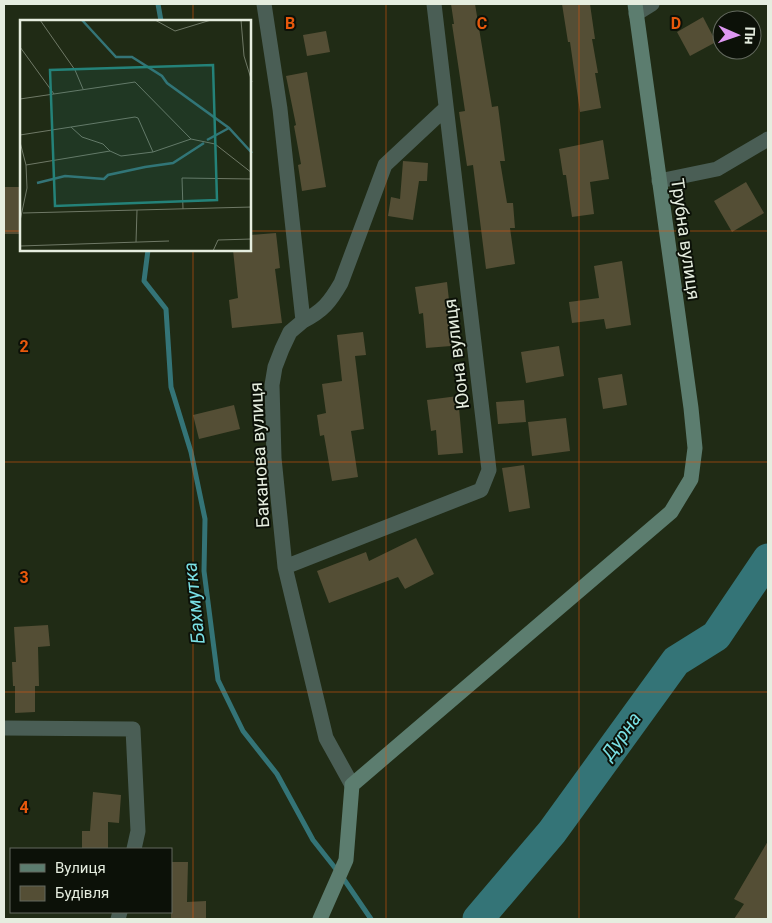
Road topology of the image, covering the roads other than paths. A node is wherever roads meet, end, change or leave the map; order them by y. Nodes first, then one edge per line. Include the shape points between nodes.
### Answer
1 (264, 4) edge
2 (434, 4) edge
3 (652, 4) edge
4 (635, 9) edge
5 (446, 108) junction
6 (768, 139) edge
7 (659, 181) junction
8 (303, 321) junction
9 (285, 567) junction
10 (4, 728) edge
11 (352, 785) junction
12 (134, 848) edge
13 (320, 919) edge

1 - 8 street via 280,108
2 - 5 street, Юона вулиця
3 - 4 street
4 - 7 street, Трубна вулиця
5 - 8 street, Баканова вулиця via 385,166 341,283 331,300 317,314
5 - 9 street, Юона вулиця via 489,470 481,490
6 - 7 street via 717,169
7 - 11 street, Трубна вулиця via 696,448 691,479 671,512
8 - 9 street, Баканова вулиця via 290,332 275,366 272,385 274,458
9 - 11 street, Баканова вулиця via 326,738
10 - 12 street via 133,729 138,831
11 - 13 street via 346,860

